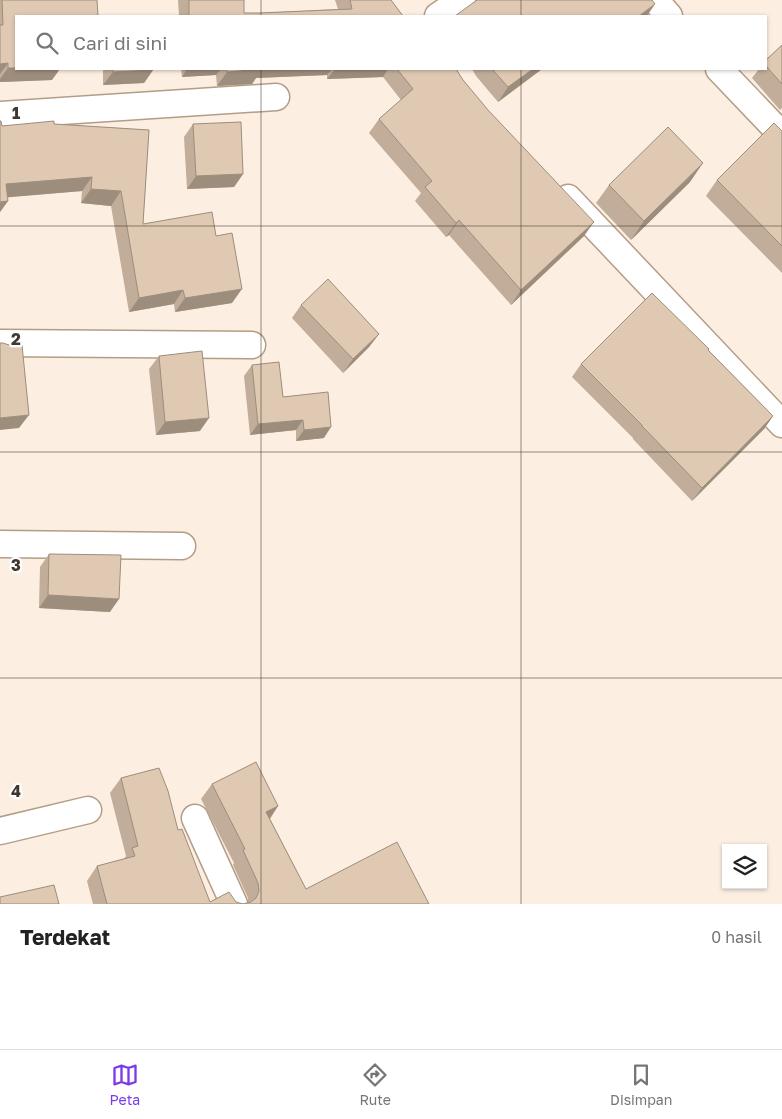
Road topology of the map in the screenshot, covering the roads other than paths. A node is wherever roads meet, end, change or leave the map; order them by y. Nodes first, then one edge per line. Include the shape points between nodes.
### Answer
1 (427, 0) edge
2 (462, 0) edge
3 (655, 0) edge
4 (433, 15) edge
5 (440, 15) edge
6 (668, 15) edge
7 (720, 70) edge
8 (276, 96) dead end
9 (0, 114) edge
10 (782, 135) edge
11 (550, 179) edge
12 (0, 343) edge
13 (252, 345) dead end
14 (782, 424) edge
15 (0, 544) edge
16 (182, 546) dead end
17 (88, 810) dead end
18 (195, 818) dead end
19 (0, 831) edge
20 (234, 904) edge

1 - 4 street
2 - 5 street
3 - 6 street
7 - 10 street
8 - 9 street
11 - 14 street
12 - 13 street
15 - 16 street
17 - 19 street
18 - 20 street

